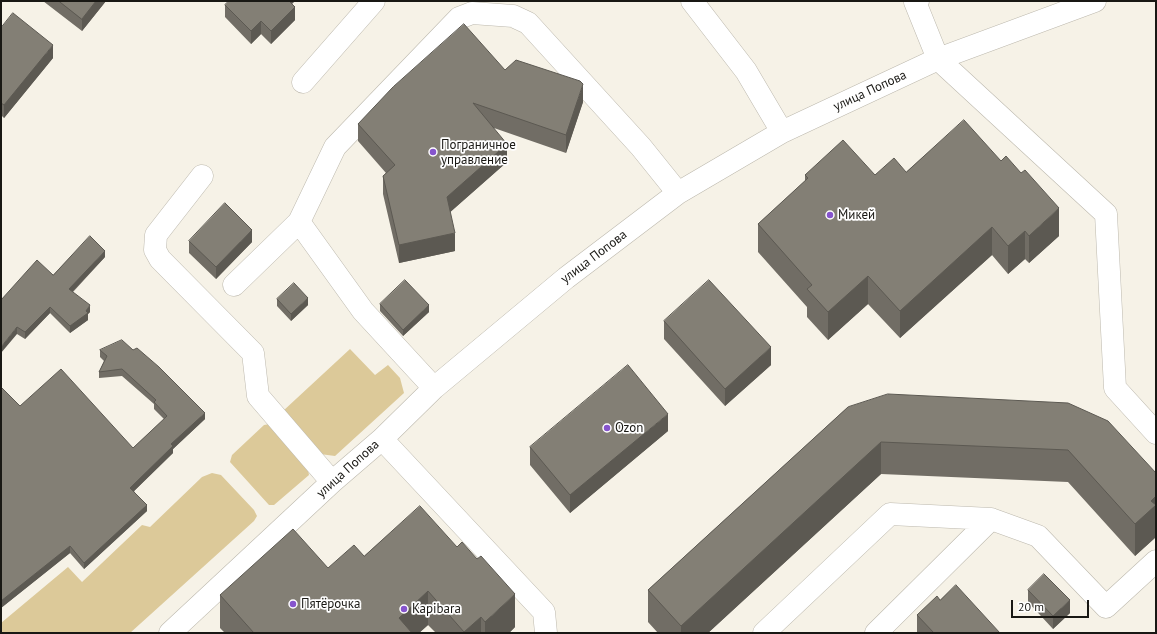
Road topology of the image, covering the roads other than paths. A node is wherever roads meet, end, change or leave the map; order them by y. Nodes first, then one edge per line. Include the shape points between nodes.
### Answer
1 (374, 1) edge
2 (692, 1) edge
3 (918, 1) edge
4 (1096, 1) edge
5 (938, 59) junction
6 (303, 82) dead end
7 (782, 132) junction
8 (202, 176) dead end
9 (678, 193) junction
10 (299, 222) junction
11 (234, 285) dead end
12 (434, 388) junction
13 (1156, 433) edge
14 (382, 439) junction
15 (332, 482) junction
16 (991, 519) junction
17 (1156, 561) edge
18 (170, 633) edge
19 (546, 633) edge
20 (764, 633) edge
21 (876, 633) edge

1 - 6 street
2 - 7 street via 746,71
3 - 5 street via 915,2
4 - 5 street, улица Попова
5 - 7 street, улица Попова
5 - 13 street via 1106,214 1115,388
7 - 9 street, улица Попова
8 - 15 street via 156,235 155,250 160,259 253,353 258,396
9 - 10 street via 641,147 528,23 513,16 472,13 459,18 335,147
9 - 12 street, улица Попова via 566,278
10 - 11 street
10 - 12 street via 363,311
12 - 14 street, улица Попова
14 - 15 street, улица Попова
14 - 19 street via 544,612
15 - 18 street, улица Попова
16 - 17 street via 1038,536 1106,607
16 - 20 street via 890,514
16 - 21 street

